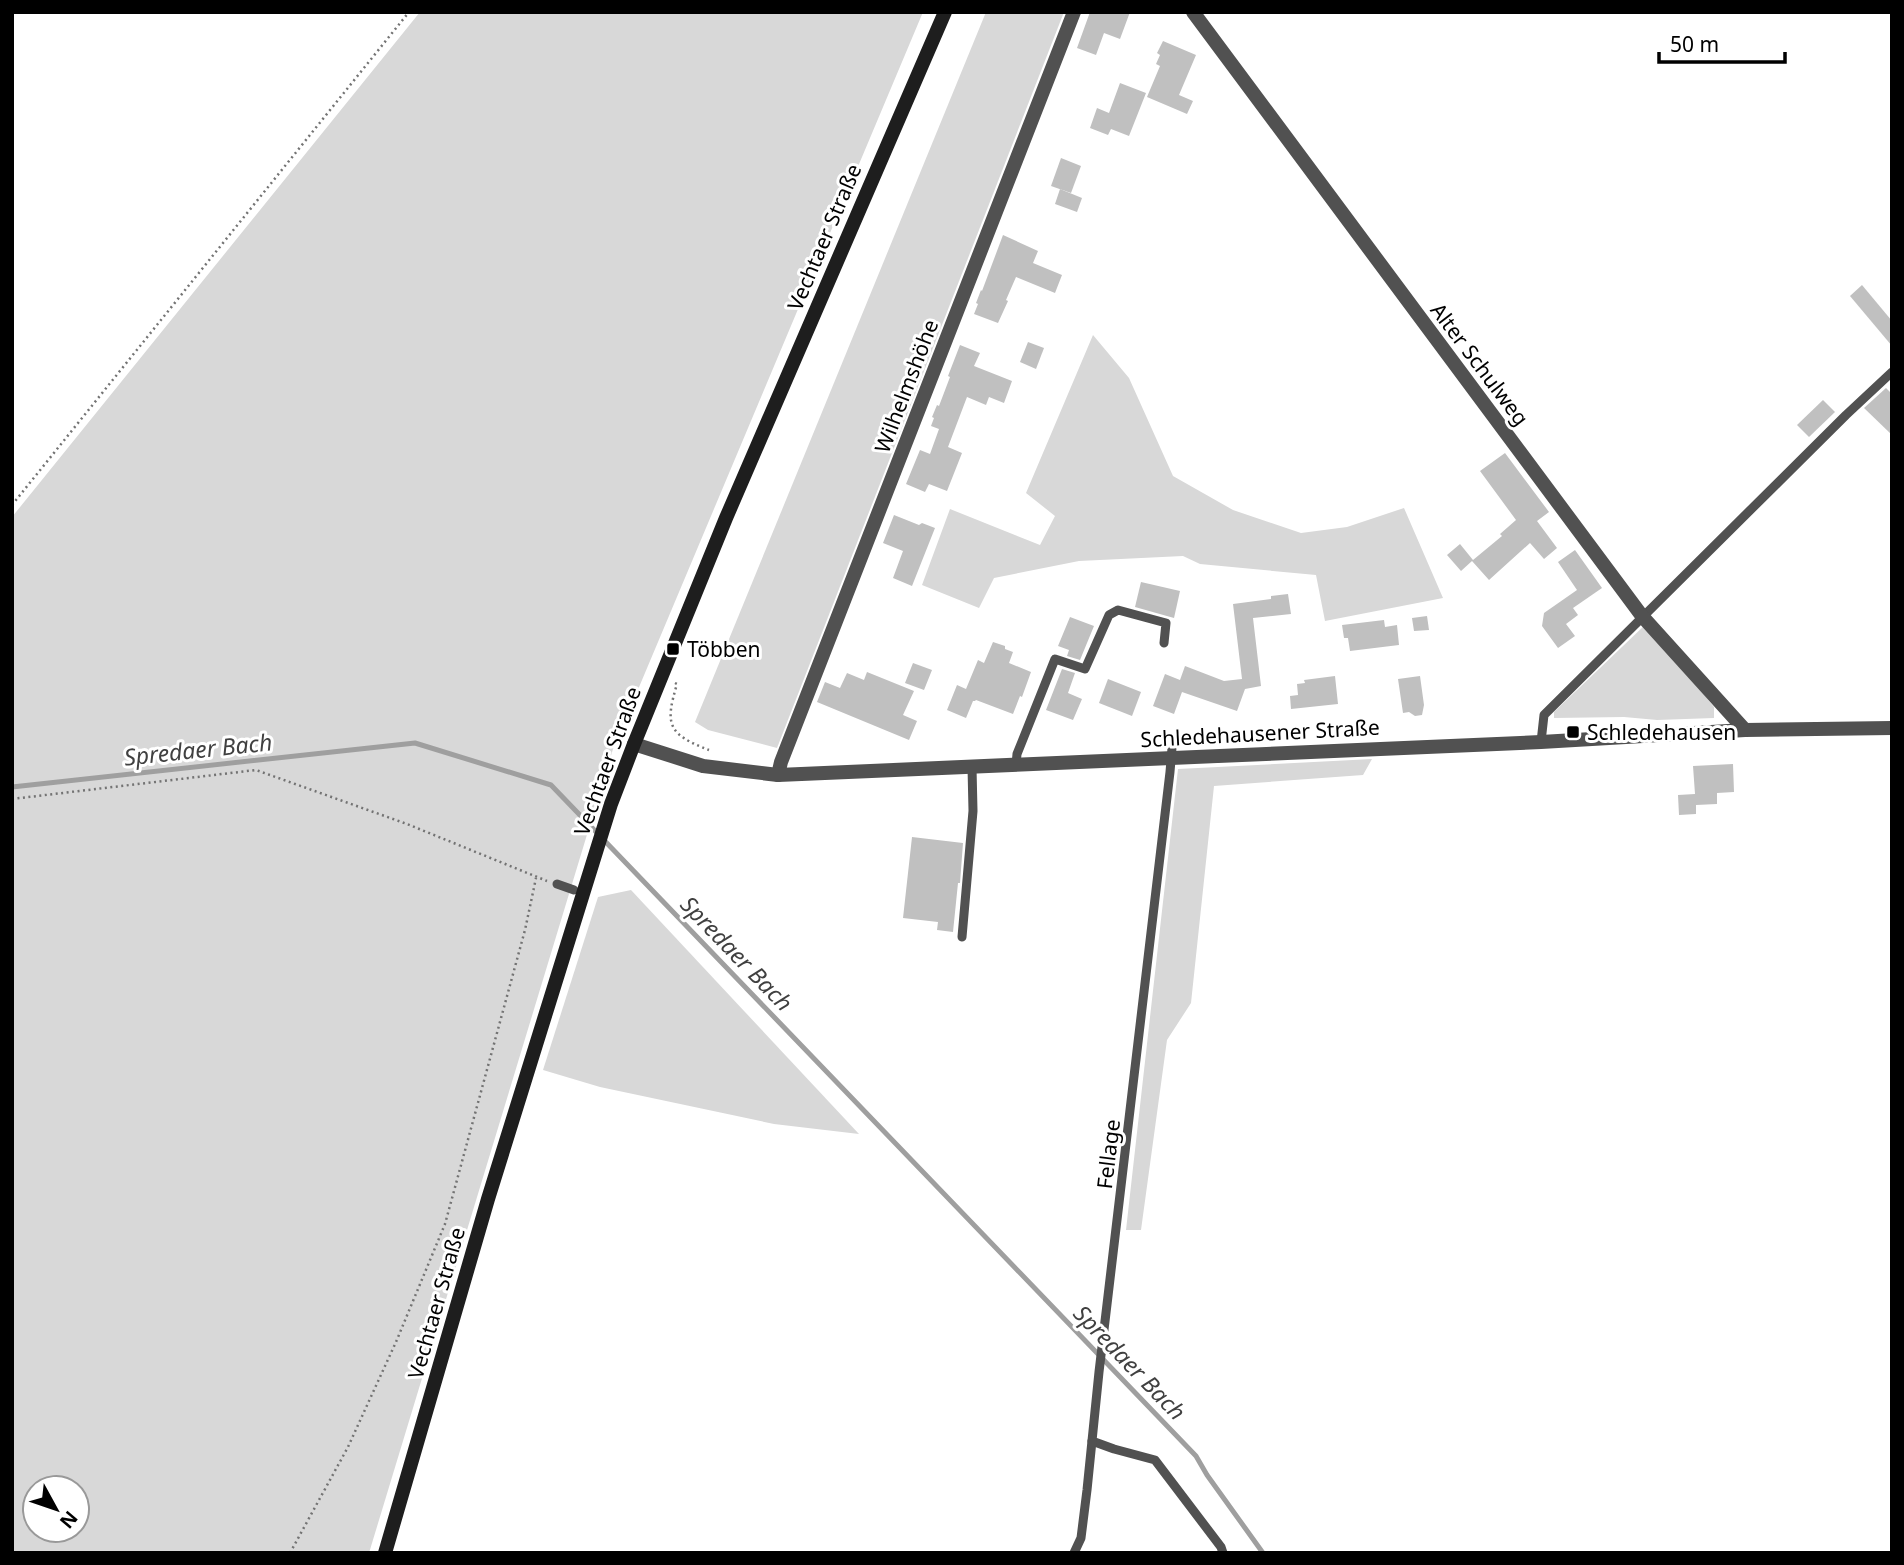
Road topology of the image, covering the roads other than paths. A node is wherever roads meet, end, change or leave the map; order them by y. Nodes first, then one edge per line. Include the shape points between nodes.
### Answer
1 (944, 12) edge
2 (1074, 12) edge
3 (1193, 12) edge
4 (1892, 372) edge
5 (1642, 616) junction
6 (1164, 643) dead end
7 (1892, 728) edge
8 (1745, 730) junction
9 (1541, 742) junction
10 (634, 744) junction
11 (1171, 753) junction
12 (1016, 765) junction
13 (972, 767) junction
14 (778, 775) junction
15 (557, 884) road end
16 (574, 890) dead end
17 (962, 937) dead end
18 (1092, 1441) junction
19 (386, 1553) edge
20 (1074, 1553) edge
21 (1223, 1553) edge

1 - 10 main road, Vechtaer Straße
2 - 14 street, Wilhelmshöhe
3 - 5 street, Alter Schulweg
4 - 5 lane
5 - 8 street, Alter Schulweg
5 - 9 lane via 1544,715
6 - 12 lane via 1166,623 1118,610 1109,615 1085,669 1055,659
7 - 8 street, Schledehausener Straße
8 - 9 street, Schledehausener Straße
9 - 11 street, Schledehausener Straße
10 - 14 street, Schledehausener Straße via 703,766
10 - 19 main road, Vechtaer Straße via 611,804 488,1199
11 - 12 street, Schledehausener Straße
11 - 18 lane, Fellage
12 - 13 street, Schledehausener Straße
13 - 14 street, Schledehausener Straße
13 - 17 lane via 973,811
15 - 16 lane
18 - 20 lane, Fellage via 1082,1538
18 - 21 lane via 1155,1460

